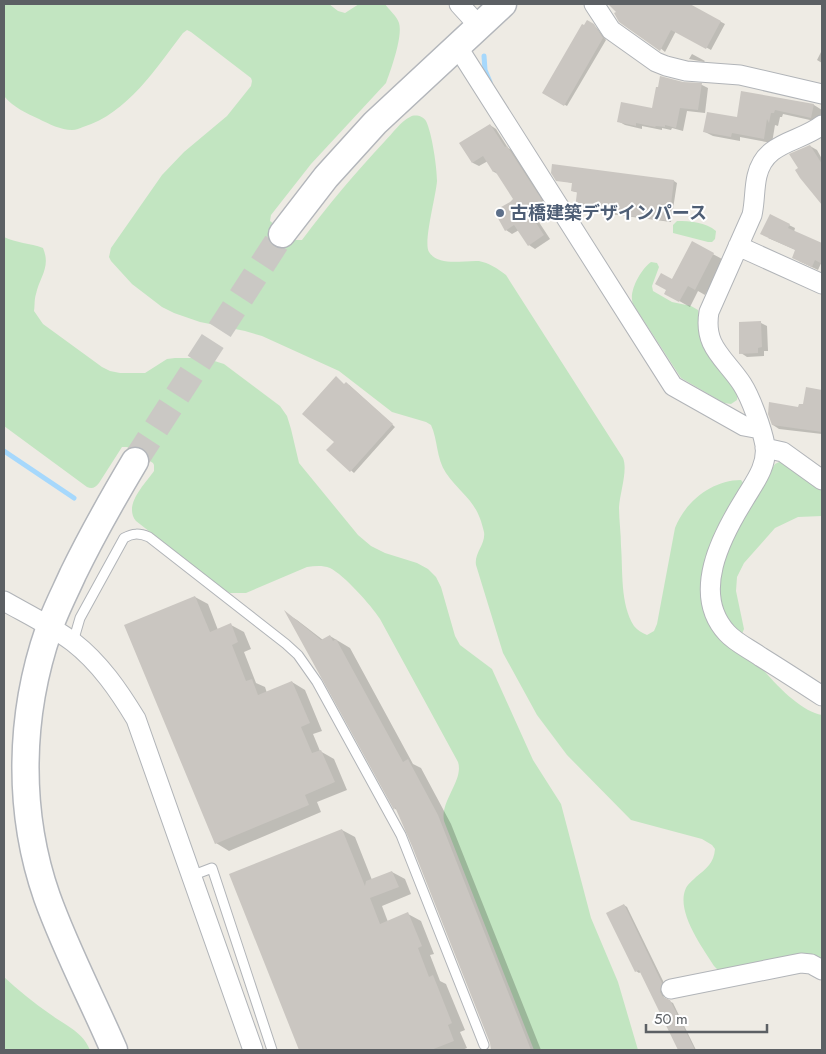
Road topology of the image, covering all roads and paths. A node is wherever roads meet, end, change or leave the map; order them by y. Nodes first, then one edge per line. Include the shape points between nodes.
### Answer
1 (459, 4) edge
2 (503, 4) edge
3 (594, 4) edge
4 (479, 26) junction
5 (457, 46) junction
6 (822, 94) edge
7 (822, 125) edge
8 (282, 234) tunnel mouth
9 (738, 246) junction
10 (822, 284) edge
11 (760, 429) junction
12 (765, 448) junction
13 (135, 461) tunnel mouth
14 (822, 480) edge
15 (4, 601) edge
16 (49, 627) junction
17 (73, 642) junction
18 (822, 696) edge
19 (198, 873) junction
20 (822, 970) edge
21 (671, 989) dead end
22 (484, 1045) dead end
23 (114, 1050) edge
24 (252, 1050) edge
25 (272, 1050) edge

1 - 4 street
2 - 4 street
3 - 6 street via 611,30 666,66 740,76
4 - 5 street
5 - 8 street via 350,150
5 - 11 street via 673,386 744,426
7 - 9 street via 776,147 767,156 757,177 752,215
9 - 10 street
9 - 11 street via 709,312 707,324 715,348 745,390
11 - 12 street
12 - 14 street via 782,452
12 - 18 street via 763,468 727,529 718,551 710,590 712,606 718,621 740,643
13 - 16 street via 89,542
15 - 16 street
16 - 17 street
16 - 23 street via 27,724 26,793 30,828 47,897
17 - 19 street via 102,670 136,720
17 - 22 lane via 80,618 124,538 141,534 149,537 298,655 317,682 401,834
19 - 24 street
19 - 25 lane via 212,868
20 - 21 street via 802,963

